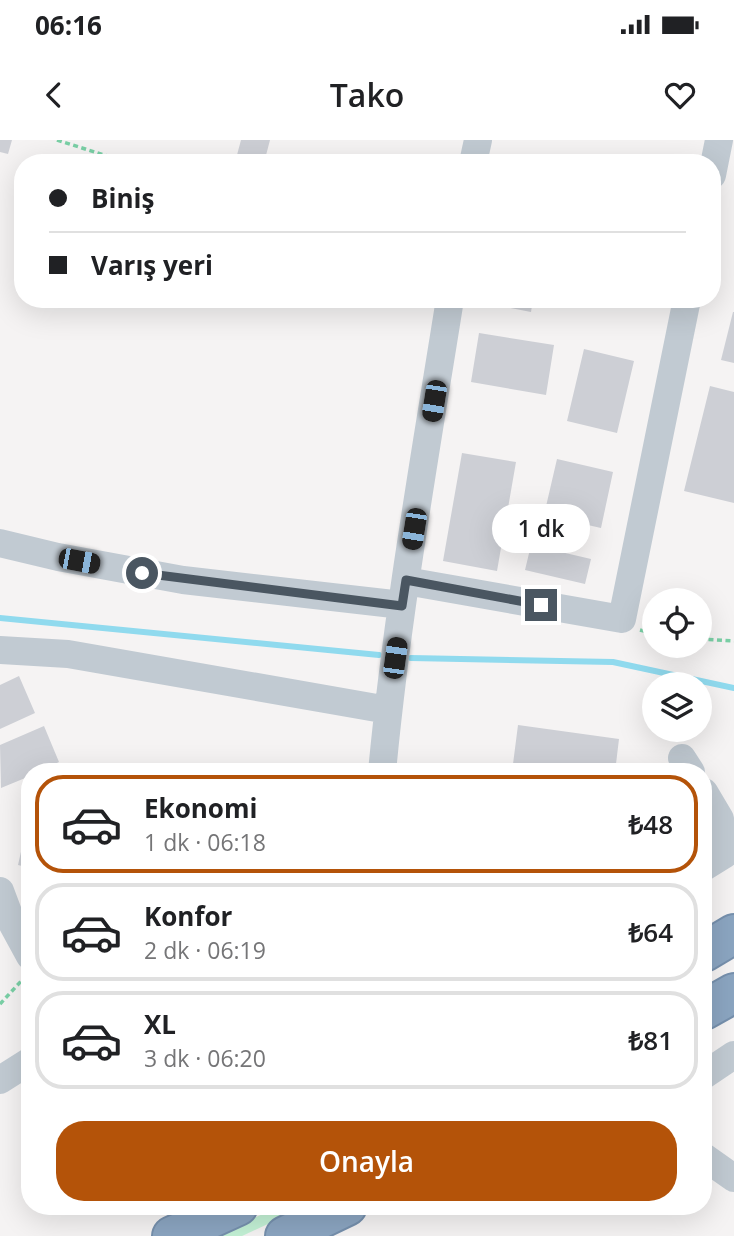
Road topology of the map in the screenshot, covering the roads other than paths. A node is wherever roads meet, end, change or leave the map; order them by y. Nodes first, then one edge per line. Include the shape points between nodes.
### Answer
1 (449, 308) edge
2 (685, 308) edge
3 (0, 543) edge
4 (404, 593) junction
5 (0, 650) edge
6 (388, 710) junction
7 (383, 763) edge
8 (712, 806) edge
9 (712, 862) edge
10 (0, 891) edge
11 (734, 934) edge
12 (21, 940) edge
13 (712, 947) edge
14 (734, 993) edge
15 (712, 1005) edge
16 (734, 1055) edge
17 (21, 1067) edge
18 (712, 1070) edge
19 (0, 1080) edge
20 (712, 1163) edge
21 (734, 1178) edge
22 (218, 1215) edge
23 (331, 1215) edge
24 (301, 1232) edge
25 (172, 1236) edge

1 - 4 street
2 - 4 street via 622,619
3 - 4 street via 183,580
4 - 6 street
5 - 6 street via 68,654
6 - 7 street
8 - 9 street via 720,819 725,854
10 - 12 street
11 - 13 highway
14 - 15 highway
16 - 18 street
17 - 19 street
20 - 21 street
22 - 25 highway
23 - 24 highway

